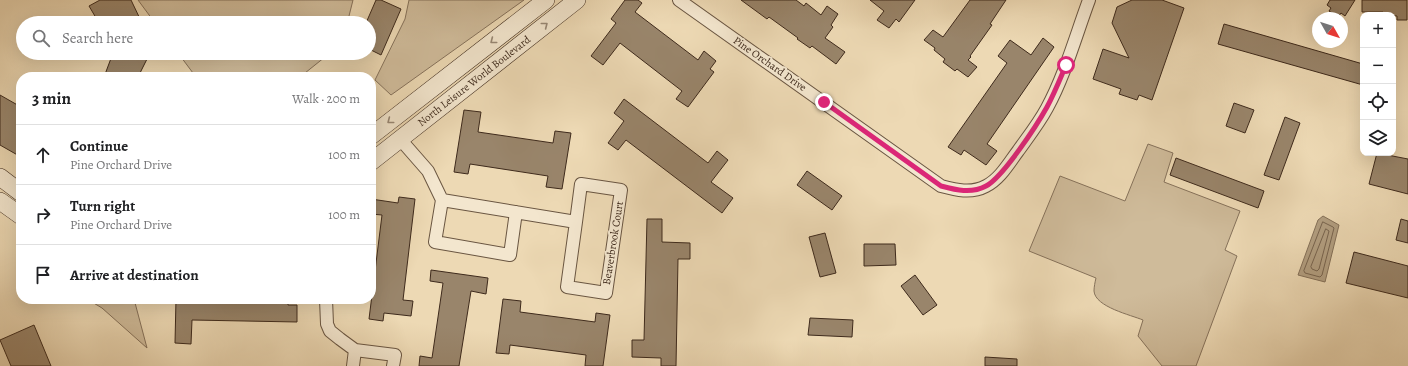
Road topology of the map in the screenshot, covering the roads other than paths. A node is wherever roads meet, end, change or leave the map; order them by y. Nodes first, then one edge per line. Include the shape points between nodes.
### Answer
1 (546, 0) edge
2 (577, 0) edge
3 (679, 0) edge
4 (1089, 0) edge
5 (376, 132) edge
6 (400, 139) junction
7 (376, 158) edge
8 (0, 177) edge
9 (16, 189) edge
10 (442, 200) junction
11 (0, 201) edge
12 (16, 212) edge
13 (516, 212) junction
14 (576, 222) junction
15 (326, 304) edge
16 (356, 350) junction
17 (353, 366) edge
18 (393, 366) edge

1 -> 5 street, North Leisure World Boulevard
6 -> 2 street, North Leisure World Boulevard
3 - 4 street, Pine Orchard Drive via 941,186 957,191 985,187 995,181 1012,160 1047,107 1066,65
6 - 7 street, North Leisure World Boulevard
6 - 10 street via 428,171
8 - 9 street
10 - 13 street
10 - 13 street via 435,242 510,255
11 - 12 street
13 - 14 street
14 - 14 street, Beaverbrook Court via 567,287 606,293 621,190 581,184
15 - 16 street via 330,331
16 - 17 street
16 - 18 street via 395,355

